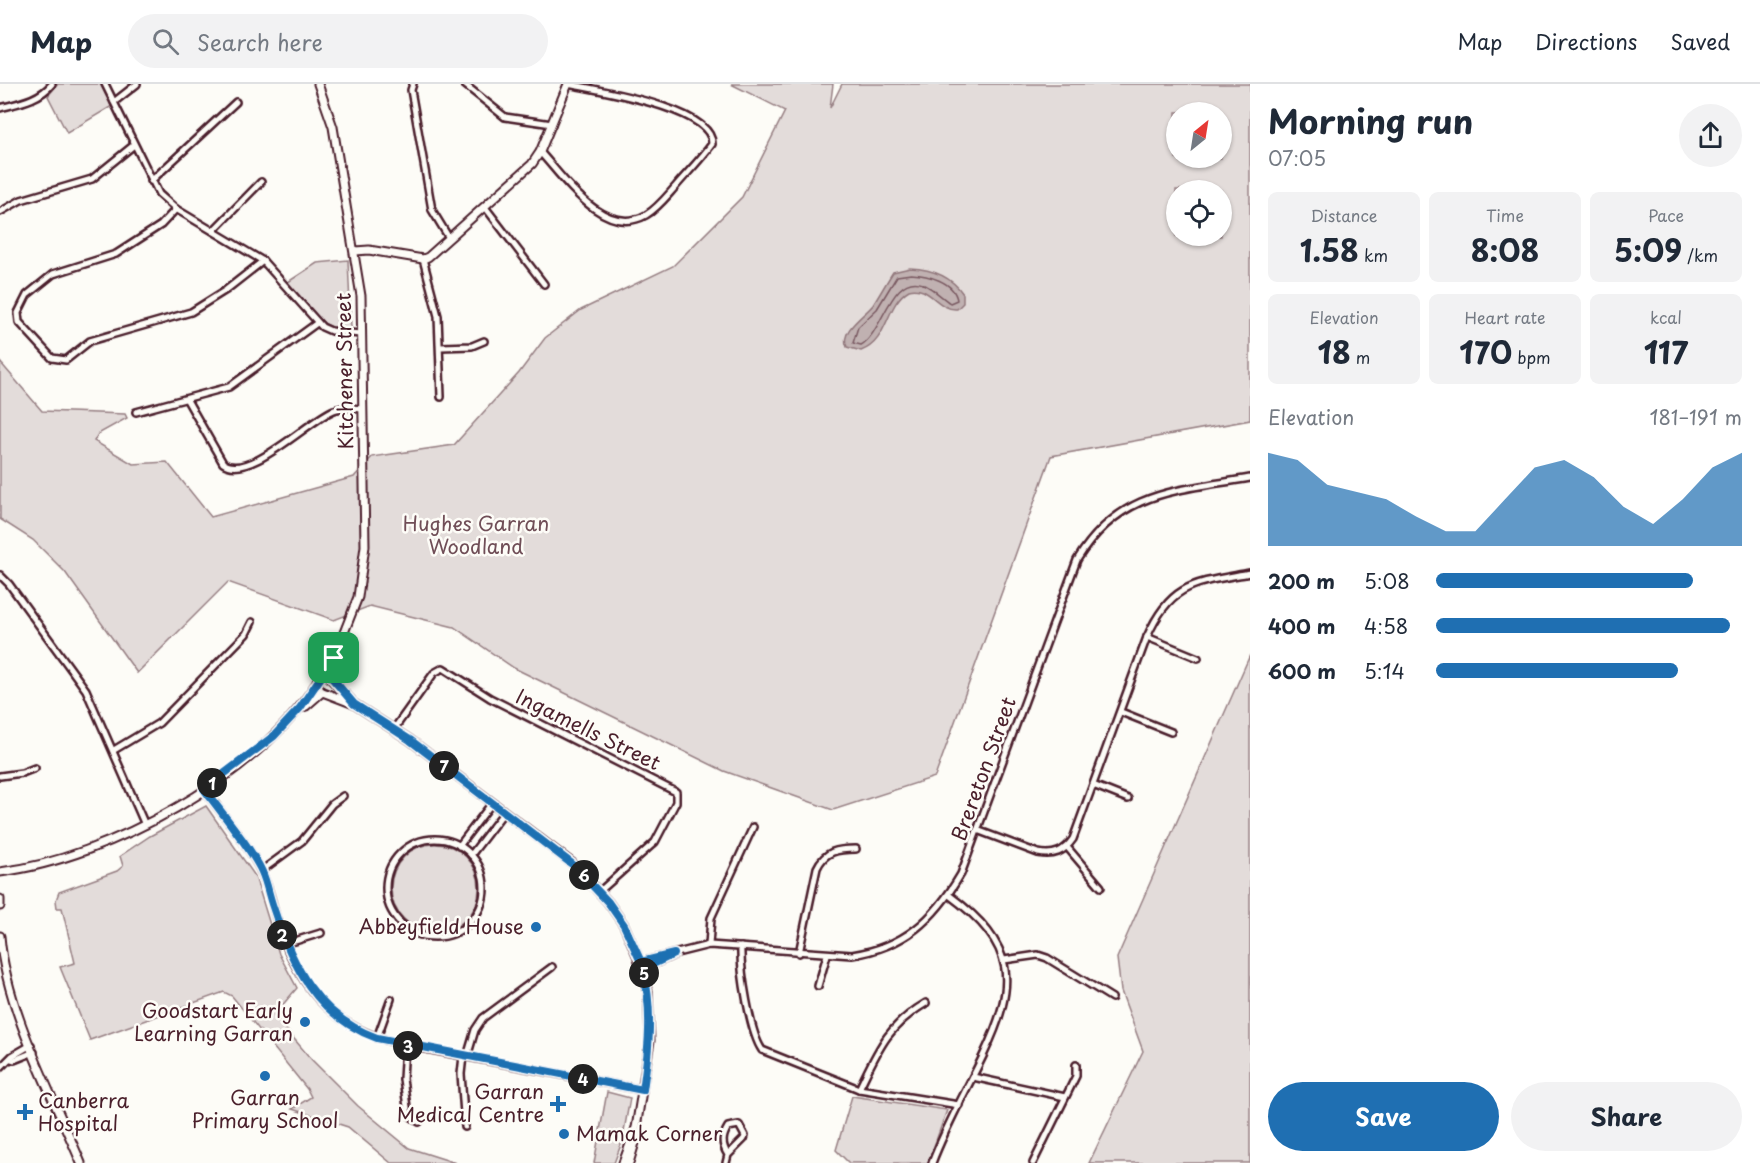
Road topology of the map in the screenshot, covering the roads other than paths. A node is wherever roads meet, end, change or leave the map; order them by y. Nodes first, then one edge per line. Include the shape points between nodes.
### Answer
1 (52, 84) edge
2 (105, 84) edge
3 (137, 84) edge
4 (318, 84) edge
5 (413, 84) edge
6 (464, 84) edge
7 (568, 84) edge
8 (114, 102) junction
9 (236, 102) dead end
10 (0, 108) edge
11 (552, 124) junction
12 (134, 145) junction
13 (540, 152) junction
14 (151, 180) junction
15 (261, 182) dead end
16 (485, 207) junction
17 (176, 209) junction
18 (0, 213) edge
19 (213, 231) junction
20 (449, 238) junction
21 (354, 251) junction
22 (423, 259) junction
23 (263, 261) junction
24 (544, 284) dead end
25 (317, 323) junction
26 (360, 334) junction
27 (484, 341) dead end
28 (441, 347) junction
29 (441, 397) dead end
30 (187, 400) junction
31 (362, 409) junction
32 (136, 412) dead end
33 (1250, 478) edge
34 (1250, 573) edge
35 (0, 575) edge
36 (252, 622) dead end
37 (1148, 637) junction
38 (334, 658) junction
39 (1198, 658) dead end
40 (323, 676) junction
41 (333, 680) junction
42 (316, 684) junction
43 (325, 692) junction
44 (354, 704) junction
45 (300, 708) junction
46 (1120, 712) junction
47 (394, 729) junction
48 (1172, 732) dead end
49 (114, 750) junction
50 (35, 768) dead end
51 (0, 776) edge
52 (1094, 785) junction
53 (204, 789) junction
54 (343, 796) dead end
55 (1128, 800) dead end
56 (492, 803) junction
57 (504, 812) junction
58 (145, 825) junction
59 (753, 826) dead end
60 (977, 830) junction
61 (459, 846) junction
62 (1067, 847) junction
63 (856, 849) dead end
64 (471, 855) junction
65 (261, 871) junction
66 (0, 872) edge
67 (1101, 887) dead end
68 (600, 891) junction
69 (949, 895) junction
70 (0, 899) edge
71 (0, 906) edge
72 (321, 933) dead end
73 (0, 936) edge
74 (285, 944) junction
75 (709, 945) junction
76 (741, 947) junction
77 (799, 953) junction
78 (827, 955) junction
79 (1004, 960) junction
80 (552, 966) dead end
81 (642, 966) junction
82 (818, 986) dead end
83 (1112, 998) dead end
84 (392, 999) dead end
85 (926, 1003) dead end
86 (377, 1038) junction
87 (405, 1045) junction
88 (33, 1048) junction
89 (465, 1056) junction
90 (1076, 1065) dead end
91 (0, 1068) edge
92 (973, 1077) junction
93 (859, 1089) junction
94 (643, 1090) junction
95 (1065, 1097) junction
96 (959, 1106) junction
97 (419, 1122) dead end
98 (465, 1126) dead end
99 (636, 1128) junction
100 (728, 1155) junction
101 (81, 1163) edge
102 (623, 1163) edge
103 (629, 1163) edge
104 (726, 1163) edge
105 (932, 1163) edge
106 (1033, 1163) edge

1 - 10 street via 42,94
2 - 8 street
3 - 8 street
4 - 21 street, Kitchener Street via 333,126
5 - 20 street via 432,210
6 - 11 street via 504,117
7 - 11 street
7 - 13 street via 670,109 707,129 712,144 656,208 637,219 625,220 613,218 590,204
8 - 12 street
9 - 14 street
11 - 13 street
12 - 14 street
12 - 18 street via 92,178 21,200
13 - 16 street via 527,170
14 - 17 street via 159,194
15 - 19 street
16 - 20 street
16 - 24 street
17 - 19 street
17 - 23 street via 161,225 116,254 53,274 27,295 18,313 19,322 52,358 66,360 90,341 190,312
19 - 23 street
20 - 22 street
21 - 22 street via 369,249
21 - 26 street, Kitchener Street via 361,296
22 - 28 street via 438,316
23 - 25 street
25 - 26 street via 331,331
25 - 30 street via 243,379
26 - 31 street, Kitchener Street
27 - 28 street via 472,346
28 - 29 street
30 - 31 street via 190,411 228,466 269,455 336,409
30 - 32 street
31 - 38 street, Kitchener Street via 364,555 352,618
33 - 60 street, Brereton Street via 1152,497 1131,505 1092,536 1077,560
34 - 37 street via 1210,580 1173,595
35 - 49 street via 86,690
36 - 49 street via 246,634 159,723
37 - 39 street
37 - 46 street
38 - 40 street, Kitchener Street
38 - 41 street, Kitchener Street
40 - 41 street
40 - 42 street, Kitchener Street
41 - 43 street
41 - 44 street
42 - 43 street
42 - 45 street
43 - 44 street
43 - 45 street
44 - 47 street
45 - 53 street via 274,736
46 - 48 street
46 - 52 street
47 - 56 street
47 - 68 street, Ingamells Street via 434,673 443,668 490,698 676,792 676,802 656,842
49 - 58 street
50 - 51 street
52 - 55 street
52 - 62 street via 1074,839
53 - 58 street
53 - 65 street
54 - 65 street via 303,841
56 - 57 street
56 - 61 street
57 - 64 street
57 - 68 street via 572,864
58 - 66 street via 73,857
59 - 75 street via 714,911
60 - 62 street via 1048,855
60 - 69 street, Brereton Street
61 - 64 street
61 - 64 street via 438,840 418,843 394,862 387,882 389,903 408,929 439,937 459,931 471,922 480,909 484,890 481,871
62 - 67 street
63 - 77 street via 840,849 821,859
65 - 74 street
68 - 81 street via 624,925
69 - 78 street, Brereton Street via 932,916 894,943 873,952
69 - 79 street via 987,929
70 - 71 street
72 - 74 street
73 - 88 street via 12,997
74 - 86 street via 318,1000 348,1025
75 - 76 street, Brereton Street
75 - 81 street, Brereton Street
76 - 77 street, Brereton Street
76 - 93 street via 740,963 762,1050
77 - 78 street, Brereton Street
78 - 82 street
79 - 83 street via 1038,955 1047,958
79 - 92 street via 1007,978 1003,1011
80 - 89 street via 483,1018
81 - 94 street via 648,991 650,1041
84 - 86 street
85 - 93 street via 886,1035
86 - 87 street
87 - 89 street
87 - 97 street via 403,1079 408,1114
88 - 91 street
88 - 101 street
89 - 94 street
89 - 98 street via 460,1074
90 - 95 street via 1076,1076
92 - 95 street
92 - 96 street
93 - 96 street
94 - 99 street
95 - 106 street
96 - 105 street
99 - 102 street
99 - 103 street
100 - 100 street via 722,1141 724,1134 728,1126 739,1125 744,1139
100 - 104 street

